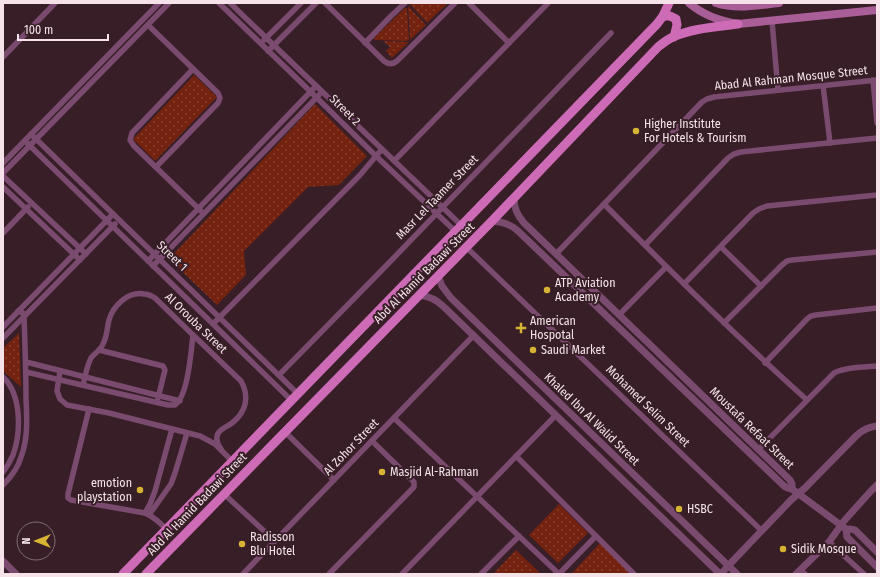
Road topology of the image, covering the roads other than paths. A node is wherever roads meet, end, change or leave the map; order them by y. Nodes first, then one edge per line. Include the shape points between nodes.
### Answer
1 (55, 3) edge
2 (159, 3) edge
3 (169, 3) edge
4 (219, 3) edge
5 (230, 3) edge
6 (301, 3) edge
7 (316, 3) edge
8 (325, 3) edge
9 (405, 3) edge
10 (455, 3) edge
11 (469, 3) edge
12 (548, 3) edge
13 (669, 3) edge
14 (689, 3) edge
15 (716, 3) edge
16 (779, 3) edge
17 (877, 10) edge
18 (663, 16) junction
19 (772, 21) junction
20 (738, 24) junction
21 (148, 25) junction
22 (611, 33) dead end
23 (674, 37) junction
24 (266, 38) junction
25 (261, 43) junction
26 (365, 43) junction
27 (509, 43) junction
28 (274, 45) junction
29 (268, 51) junction
30 (3, 57) edge
31 (193, 69) junction
32 (875, 80) edge
33 (824, 85) junction
34 (316, 86) junction
35 (778, 90) junction
36 (311, 91) junction
37 (323, 92) junction
38 (317, 98) junction
39 (877, 123) edge
40 (31, 134) junction
41 (877, 138) edge
42 (36, 139) junction
43 (25, 141) junction
44 (830, 143) junction
45 (30, 146) junction
46 (382, 150) junction
47 (376, 156) junction
48 (394, 161) junction
49 (3, 163) edge
50 (156, 168) junction
51 (3, 174) edge
52 (3, 187) edge
53 (877, 195) edge
54 (514, 199) junction
55 (32, 203) junction
56 (604, 204) junction
57 (442, 207) junction
58 (198, 208) junction
59 (26, 209) junction
60 (436, 213) junction
61 (113, 214) junction
62 (204, 214) junction
63 (520, 219) junction
64 (107, 220) junction
65 (119, 220) junction
66 (492, 221) junction
67 (113, 226) junction
68 (514, 227) junction
69 (458, 228) junction
70 (3, 233) edge
71 (645, 245) junction
72 (466, 247) junction
73 (721, 247) junction
74 (79, 248) junction
75 (877, 252) edge
76 (74, 254) junction
77 (86, 254) junction
78 (154, 254) junction
79 (556, 254) junction
80 (159, 259) junction
81 (80, 260) junction
82 (148, 261) junction
83 (153, 266) junction
84 (666, 267) junction
85 (438, 276) junction
86 (684, 284) junction
87 (761, 286) junction
88 (444, 290) junction
89 (419, 295) junction
90 (436, 300) junction
91 (877, 308) edge
92 (18, 311) junction
93 (619, 315) junction
94 (24, 317) junction
95 (219, 317) junction
96 (724, 323) junction
97 (213, 324) junction
98 (3, 327) edge
99 (474, 335) junction
100 (193, 336) junction
101 (3, 338) edge
102 (99, 350) junction
103 (26, 362) junction
104 (765, 363) junction
105 (877, 366) edge
106 (60, 371) junction
107 (26, 372) junction
108 (279, 375) junction
109 (85, 377) junction
110 (3, 378) edge
111 (58, 379) junction
112 (83, 385) junction
113 (159, 395) junction
114 (294, 397) junction
115 (807, 400) junction
116 (180, 401) junction
117 (157, 402) junction
118 (89, 409) junction
119 (556, 415) junction
120 (394, 418) junction
121 (18, 420) junction
122 (26, 420) junction
123 (877, 426) edge
124 (172, 429) junction
125 (285, 432) junction
126 (187, 433) junction
127 (372, 441) junction
128 (221, 449) junction
129 (758, 450) junction
130 (516, 456) junction
131 (232, 461) junction
132 (3, 472) edge
133 (334, 480) junction
134 (3, 485) edge
135 (877, 485) edge
136 (792, 488) junction
137 (224, 494) junction
138 (799, 494) junction
139 (477, 496) junction
140 (147, 514) junction
141 (843, 528) junction
142 (166, 529) junction
143 (762, 531) junction
144 (519, 536) junction
145 (596, 536) junction
146 (275, 541) junction
147 (829, 542) junction
148 (877, 552) edge
149 (3, 561) edge
150 (728, 566) junction
151 (877, 567) edge
152 (154, 570) edge
153 (800, 573) edge
154 (16, 574) edge
155 (123, 574) edge
156 (146, 574) edge
157 (243, 574) edge
158 (329, 574) edge
159 (402, 574) edge
160 (482, 574) edge
161 (559, 574) edge
162 (634, 574) edge
163 (721, 574) edge
164 (737, 574) edge
165 (864, 574) edge

1 - 30 street
2 - 40 street
3 - 21 street
4 - 25 street, Street 2
5 - 24 street, Street 2
6 - 24 street
7 - 28 street
8 - 26 street
9 - 26 street
10 - 26 street via 395,63 386,62
11 - 27 street
12 - 27 street
13 - 18 main road, Abd Al Hamid Badawi Street
14 - 20 main road, Abd Al Hamid Badawi Street via 713,18
15 - 16 main road via 736,7
17 - 19 main road, Abd Al Hamid Badawi Street
18 - 23 main road via 676,19
18 - 69 main road, Abd Al Hamid Badawi Street
19 - 20 main road, Abd Al Hamid Badawi Street
19 - 35 street
20 - 23 main road, Abd Al Hamid Badawi Street
21 - 31 street
21 - 42 street
22 - 57 street, Masr Lel Taamer Street
23 - 54 main road, Abd Al Hamid Badawi Street via 651,54
24 - 25 street
24 - 28 street, Street 2
25 - 29 street, Street 2
27 - 48 street
28 - 29 street
28 - 34 street, Street 2
29 - 36 street, Street 2
31 - 50 street via 130,138 132,144
31 - 50 street via 216,91 220,101
32 - 33 street, Abad Al Rahman Mosque Street
32 - 39 street
33 - 35 street, Abad Al Rahman Mosque Street
33 - 44 street
34 - 36 street
34 - 37 street, Street 2
35 - 56 street, Abad Al Rahman Mosque Street via 705,100
36 - 38 street, Street 2
36 - 58 street
37 - 38 street
37 - 46 street, Street 2
38 - 47 street, Street 2
38 - 62 street
40 - 42 street, Street 1
40 - 43 street
41 - 44 street
42 - 45 street
42 - 61 street, Street 1
43 - 45 street, Street 1
43 - 49 street
44 - 71 street via 741,152 731,156
45 - 51 street
45 - 64 street, Street 1
46 - 47 street
46 - 48 street, Street 2
47 - 60 street, Street 2
47 - 95 street
48 - 57 street, Street 2
50 - 58 street
51 - 55 street
52 - 59 street
53 - 73 street via 763,207 753,213
54 - 63 street, Moustafa Refaat Street
54 - 66 main road, Abd Al Hamid Badawi Street
55 - 59 street
55 - 74 street
56 - 71 street
56 - 79 street, Abad Al Rahman Mosque Street
57 - 60 street, Masr Lel Taamer Street
57 - 69 street, Street 2
58 - 62 street
58 - 78 street
59 - 70 street
59 - 76 street
60 - 69 street, Street 2
60 - 108 street, Masr Lel Taamer Street
61 - 64 street
61 - 65 street, Street 1
62 - 80 street
63 - 68 street via 514,222
63 - 79 street, Moustafa Refaat Street
64 - 67 street, Street 1
64 - 74 street
65 - 67 street
65 - 78 street, Street 1
66 - 68 street, Moustafa Refaat Street
66 - 72 main road, Abd Al Hamid Badawi Street
67 - 77 street
67 - 82 street, Street 1
68 - 136 street, Moustafa Refaat Street via 784,486
69 - 114 main road, Abd Al Hamid Badawi Street
71 - 84 street
72 - 85 main road, Abd Al Hamid Badawi Street
72 - 143 street, Mohamed Selim Street
73 - 86 street
73 - 87 street
74 - 76 street
74 - 77 street
75 - 87 street via 789,260
76 - 81 street
76 - 92 street
77 - 81 street
78 - 80 street, Street 1
78 - 82 street
79 - 93 street, Moustafa Refaat Street
80 - 83 street
80 - 95 street, Street 1
81 - 94 street
82 - 83 street, Street 1
83 - 97 street, Street 1
84 - 86 street
84 - 93 street
85 - 88 street, Khaled Ibn Al Walid Street
85 - 89 main road, Abd Al Hamid Badawi Street
86 - 96 street
87 - 96 street
88 - 90 street
88 - 150 street, Khaled Ibn Al Walid Street
89 - 90 street, Khaled Ibn Al Walid Street
89 - 125 main road, Abd Al Hamid Badawi Street
90 - 99 street, Khaled Ibn Al Walid Street
91 - 104 street via 811,316
92 - 94 street via 23,313
92 - 98 street
93 - 129 street, Moustafa Refaat Street
94 - 101 street
94 - 103 street
95 - 97 street
95 - 108 street, Street 1
96 - 104 street
97 - 114 street, Street 1
99 - 119 street, Khaled Ibn Al Walid Street
99 - 120 street, Al Zohor Street
100 - 102 street, Al Orouba Street via 155,298 137,293 125,298 116,307 110,318 104,343
100 - 116 street via 184,394
100 - 128 street, Al Orouba Street via 241,381 246,392 246,403 241,413 217,436
102 - 109 street, Al Orouba Street via 90,360
102 - 113 street via 163,366 165,370
103 - 106 street
103 - 107 street
104 - 115 street
105 - 115 street via 837,372
106 - 109 street
106 - 111 street
107 - 111 street
107 - 122 street
108 - 114 street, Street 1
109 - 112 street, Al Orouba Street
109 - 113 street
110 - 121 street via 14,393
111 - 112 street
111 - 118 street via 58,396 64,403
112 - 117 street
113 - 116 street
113 - 117 street
114 - 131 main road, Abd Al Hamid Badawi Street
115 - 129 street
116 - 117 street via 175,405
118 - 124 street
118 - 140 street via 68,498
119 - 130 street
119 - 163 street, Khaled Ibn Al Walid Street
120 - 127 street, Al Zohor Street
120 - 139 street
121 - 122 street
121 - 132 street via 13,455
122 - 134 street via 25,444 21,459
123 - 138 street via 860,432
124 - 126 street
124 - 140 street
125 - 133 street
125 - 137 main road, Abd Al Hamid Badawi Street
126 - 128 street via 206,438
126 - 140 street via 171,484
127 - 133 street, Al Zohor Street
127 - 158 street via 414,482 414,487
128 - 131 street
129 - 136 street, Moustafa Refaat Street via 790,480
130 - 139 street
130 - 145 street
131 - 142 main road, Abd Al Hamid Badawi Street
133 - 146 street, Al Zohor Street
135 - 141 street
136 - 138 street
137 - 146 street
137 - 152 main road, Abd Al Hamid Badawi Street
138 - 141 street
138 - 143 street
139 - 144 street
139 - 159 street
140 - 142 street
141 - 147 street
141 - 148 street via 855,530
141 - 151 street via 847,537
142 - 155 main road, Abd Al Hamid Badawi Street
143 - 150 street
144 - 160 street
144 - 161 street
145 - 161 street
145 - 162 street
146 - 157 street, Al Zohor Street
147 - 153 street
147 - 165 street
149 - 154 street
150 - 163 street
150 - 164 street, Khaled Ibn Al Walid Street
152 - 156 main road, Abd Al Hamid Badawi Street

